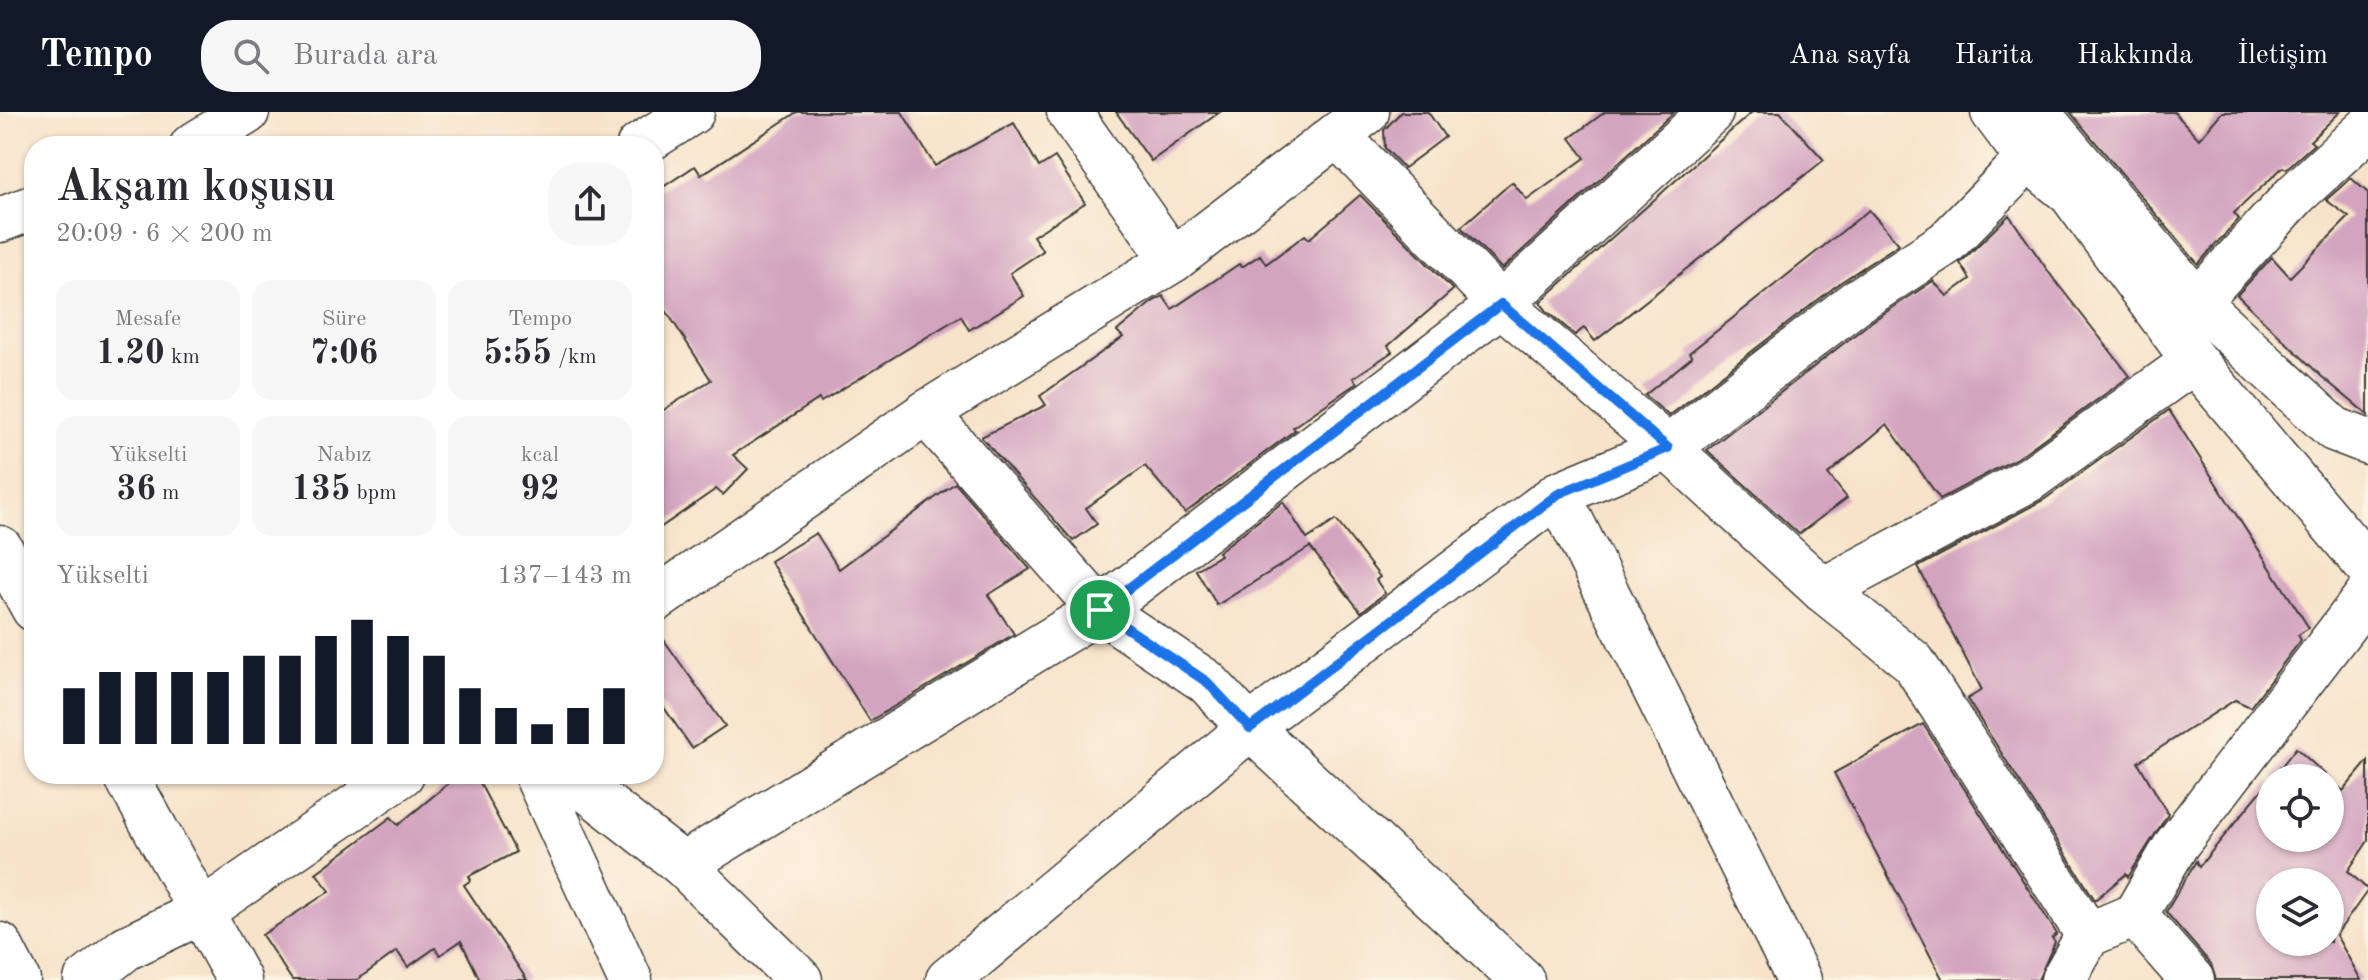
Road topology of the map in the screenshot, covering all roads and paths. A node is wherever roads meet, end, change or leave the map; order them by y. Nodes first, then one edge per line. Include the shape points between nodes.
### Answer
1 (247, 112) edge
2 (692, 112) edge
3 (1069, 112) edge
4 (1711, 112) edge
5 (1993, 112) edge
6 (2037, 112) edge
7 (1352, 124) edge
8 (2368, 128) edge
9 (208, 136) edge
10 (655, 136) edge
11 (2028, 159) junction
12 (24, 211) edge
13 (0, 220) edge
14 (1173, 260) junction
15 (2197, 302) junction
16 (1501, 304) junction
17 (2194, 361) junction
18 (926, 413) junction
19 (2368, 442) edge
20 (1668, 448) junction
21 (1558, 494) junction
22 (0, 548) edge
23 (2368, 567) edge
24 (1823, 590) junction
25 (24, 591) edge
26 (664, 594) edge
27 (2368, 594) edge
28 (1100, 610) junction
29 (1250, 728) junction
30 (131, 784) edge
31 (387, 784) edge
32 (541, 784) edge
33 (580, 784) edge
34 (683, 865) junction
35 (201, 912) junction
36 (2135, 915) junction
37 (2088, 935) junction
38 (0, 945) edge
39 (18, 980) edge
40 (86, 980) edge
41 (239, 980) edge
42 (630, 980) edge
43 (800, 980) edge
44 (948, 980) edge
45 (1522, 980) edge
46 (1799, 980) edge
47 (2063, 980) edge
48 (2192, 980) edge

1 - 9 street
2 - 10 street
3 - 14 street
4 - 16 street
5 - 11 street
6 - 15 street
7 - 14 street
7 - 16 street
8 - 15 street via 2296,194
11 - 17 street via 2071,194
11 - 20 street via 1946,243 1856,302
12 - 13 street
14 - 18 street
15 - 19 street via 2334,429
16 - 20 street
16 - 28 street
17 - 23 street
17 - 24 street via 2030,479
18 - 26 street
18 - 28 street
20 - 21 street
20 - 24 street
21 - 29 street
21 - 46 street
22 - 25 street
24 - 37 street via 1913,662
27 - 36 street via 2176,845
28 - 29 street via 1207,682
28 - 34 street
29 - 44 street
29 - 45 street
30 - 35 street
31 - 35 street
32 - 42 street
33 - 34 street
34 - 43 street
35 - 40 street via 126,948
35 - 41 street
36 - 37 street
36 - 48 street
37 - 47 street
38 - 39 street

